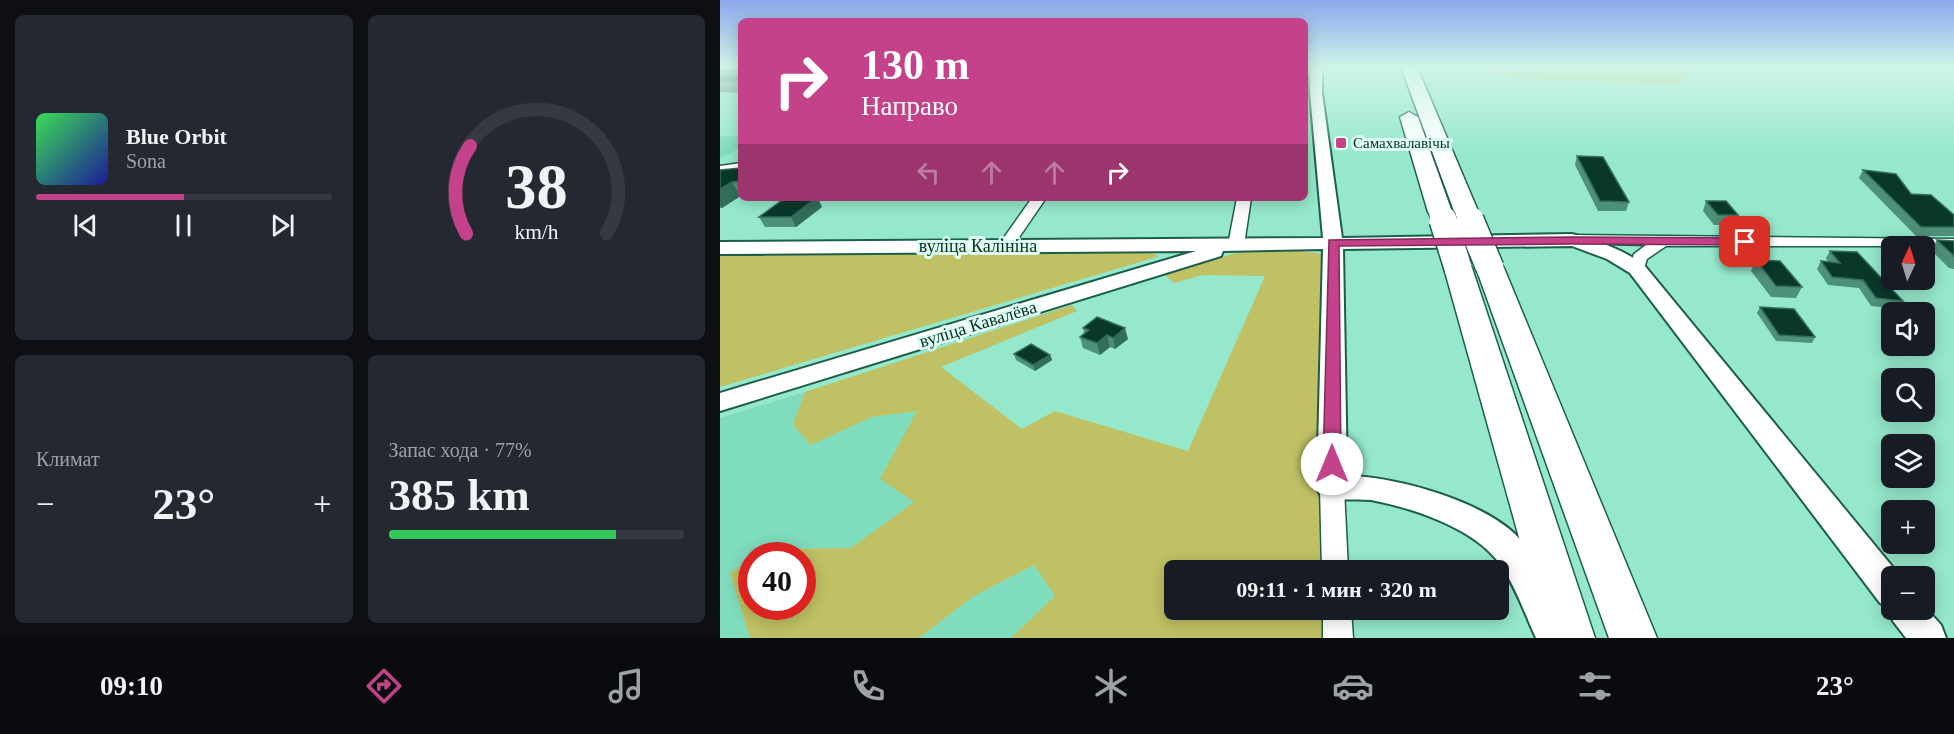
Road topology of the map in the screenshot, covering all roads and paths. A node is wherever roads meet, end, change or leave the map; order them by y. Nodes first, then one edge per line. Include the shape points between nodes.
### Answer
1 (1318, 97) edge
2 (1410, 97) edge
3 (1414, 97) edge
4 (738, 167) edge
5 (720, 170) edge
6 (1037, 201) edge
7 (1244, 201) edge
8 (1572, 240) junction
9 (1662, 241) junction
10 (1333, 243) junction
11 (1954, 244) edge
12 (1236, 245) junction
13 (1006, 246) junction
14 (720, 248) edge
15 (1474, 268) junction
16 (1637, 269) junction
17 (720, 402) edge
18 (1332, 488) junction
19 (1335, 560) edge
20 (1881, 578) edge
21 (1337, 620) edge
22 (1914, 620) edge
23 (1338, 638) edge
24 (1555, 638) edge
25 (1571, 638) edge
26 (1633, 638) edge
27 (1928, 638) edge

1 - 10 street
2 - 15 highway, bridge via 1440,212
3 - 15 highway, bridge via 1466,211
4 - 5 street
6 - 13 street
7 - 12 street
8 - 9 street
8 - 10 street
8 - 16 street via 1620,256
9 - 11 street
9 - 16 street via 1640,257
10 - 12 street
10 - 18 street
12 - 13 street, вуліца Калініна
12 - 17 street, вуліца Кавалёва
13 - 14 street, вуліца Калініна
15 - 25 highway
15 - 26 highway
16 - 20 street
18 - 19 street
18 - 24 street via 1369,488 1426,501 1490,532 1512,554
21 - 23 street
22 - 27 street

